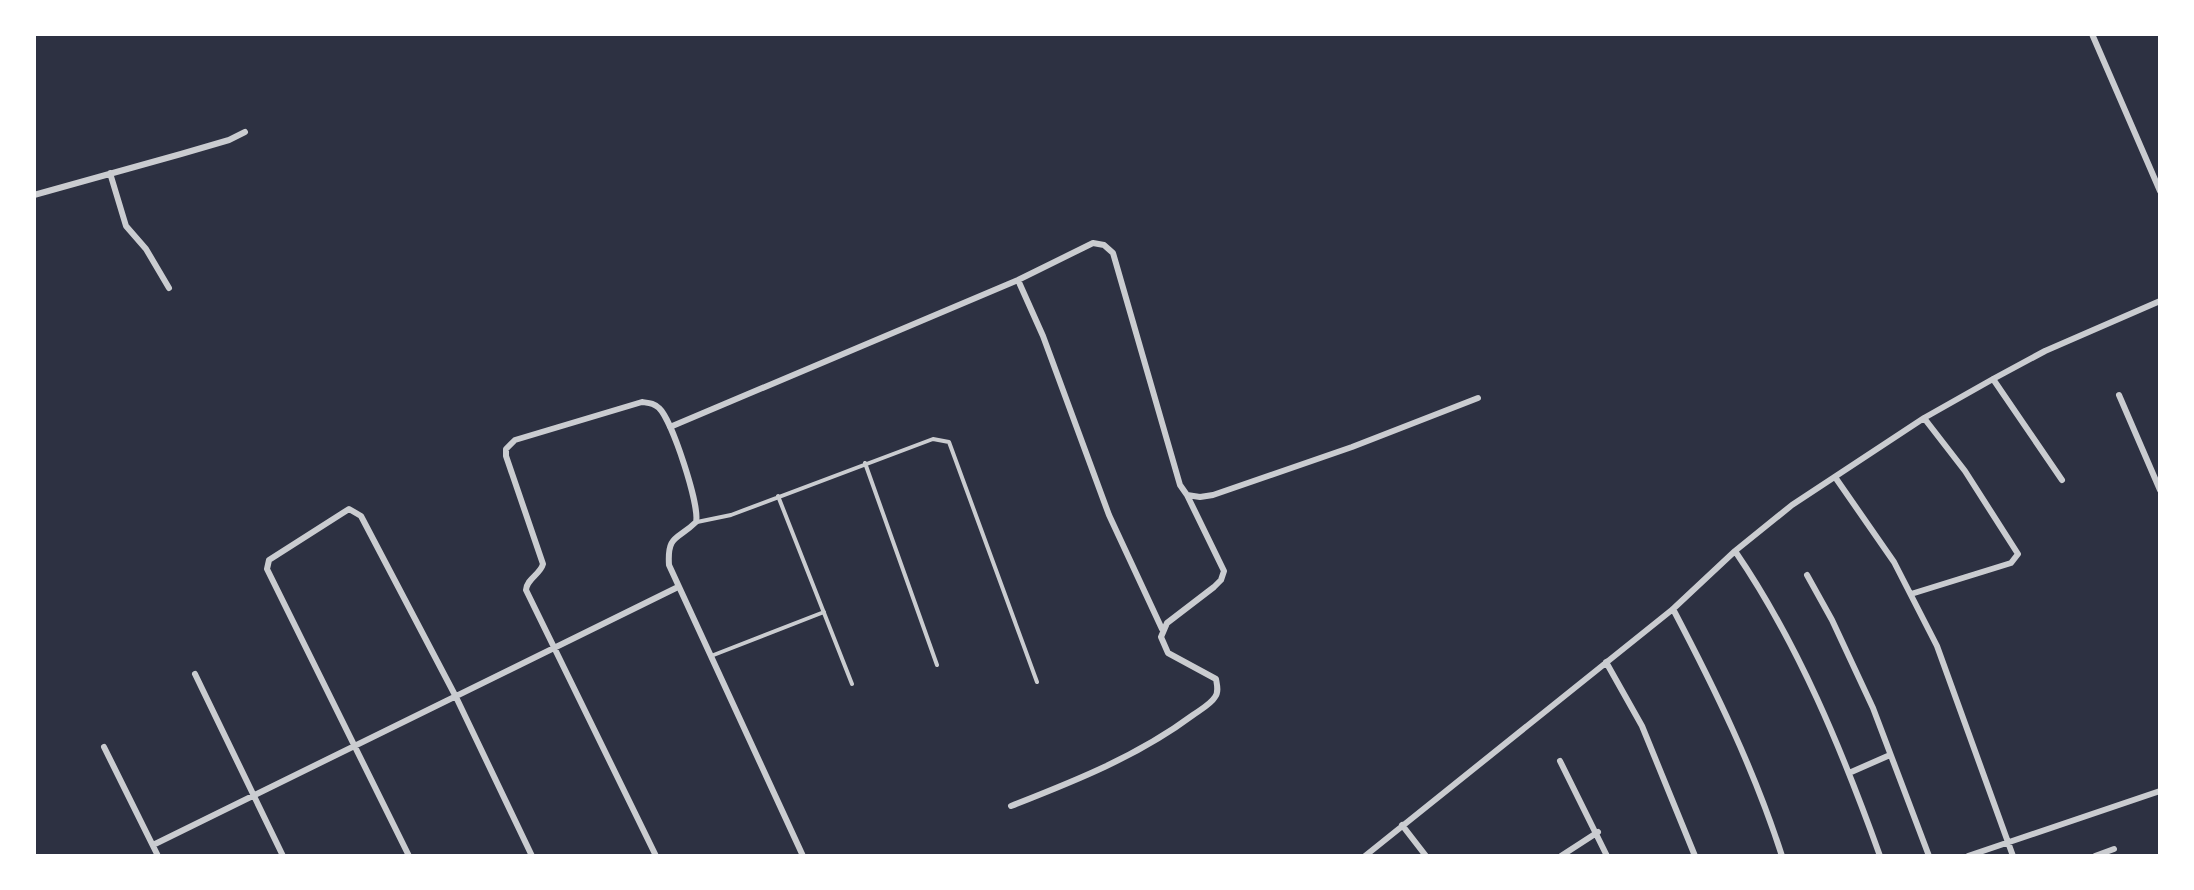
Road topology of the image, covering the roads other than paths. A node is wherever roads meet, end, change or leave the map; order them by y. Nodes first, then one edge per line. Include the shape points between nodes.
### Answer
1 (2092, 34) edge
2 (245, 132) dead end
3 (110, 173) junction
4 (2160, 191) edge
5 (34, 195) edge
6 (1018, 280) junction
7 (169, 288) dead end
8 (2160, 301) edge
9 (1994, 379) junction
10 (2119, 395) dead end
11 (1478, 398) dead end
12 (1924, 418) junction
13 (670, 427) junction
14 (865, 463) junction
15 (1835, 477) junction
16 (2062, 480) dead end
17 (2160, 490) edge
18 (1187, 495) junction
19 (778, 496) junction
20 (696, 522) junction
21 (1735, 551) junction
22 (1807, 575) dead end
23 (678, 587) junction
24 (1911, 594) junction
25 (1673, 609) junction
26 (824, 612) junction
27 (1162, 629) junction
28 (556, 646) junction
29 (710, 657) junction
30 (1606, 662) junction
31 (937, 664) dead end
32 (195, 674) dead end
33 (1037, 682) dead end
34 (852, 684) dead end
35 (456, 697) junction
36 (355, 745) junction
37 (104, 747) dead end
38 (1890, 755) junction
39 (1560, 761) dead end
40 (1849, 773) junction
41 (2160, 791) edge
42 (253, 795) junction
43 (1011, 806) dead end
44 (1402, 825) junction
45 (1598, 832) junction
46 (2008, 842) junction
47 (153, 845) junction
48 (2114, 849) dead end
49 (158, 855) edge
50 (283, 855) edge
51 (409, 855) edge
52 (532, 855) edge
53 (656, 855) edge
54 (801, 855) edge
55 (1365, 855) edge
56 (1426, 855) edge
57 (1561, 855) edge
58 (1607, 855) edge
59 (1695, 855) edge
60 (1782, 855) edge
61 (1880, 855) edge
62 (1929, 855) edge
63 (1968, 855) edge
64 (2013, 855) edge
65 (2095, 855) edge

1 - 4 street
2 - 3 street via 229,140
3 - 5 street
3 - 7 street via 126,226 146,249
6 - 13 street
6 - 18 street via 1093,243 1104,244 1113,253 1180,485
6 - 27 street via 1043,336 1109,515
8 - 9 street via 2045,351
9 - 12 street
9 - 16 street
10 - 17 street
11 - 18 street via 1213,495
12 - 15 street
12 - 24 street via 1965,471 2018,554 2011,563
13 - 20 street via 697,507
13 - 28 street via 661,409 642,402 515,440 506,449 543,564 526,590
14 - 19 lane
14 - 31 lane
14 - 33 lane via 933,439 948,442
15 - 21 street via 1792,505
15 - 24 street via 1894,562
18 - 27 street via 1224,572 1214,587
19 - 20 lane via 731,515
19 - 26 lane
20 - 23 street via 673,538 668,548 669,565
21 - 25 street
21 - 40 street via 1782,629
22 - 38 street via 1854,664
23 - 28 street
23 - 29 street
24 - 46 street via 1956,695
25 - 30 street
25 - 60 street via 1748,762
26 - 29 lane
26 - 34 lane
27 - 43 street via 1168,653 1216,680 1216,697 1140,750
28 - 35 street
28 - 53 street
29 - 54 street
30 - 44 street
30 - 59 street via 1642,726
32 - 42 street
35 - 36 street
35 - 36 street via 362,516 355,510 344,511 269,560 267,568
35 - 52 street
36 - 42 street
36 - 51 street
37 - 47 street
38 - 40 street
38 - 62 street
39 - 45 street
40 - 61 street
41 - 46 street
42 - 47 street
42 - 50 street
44 - 55 street
44 - 56 street
45 - 57 street
45 - 58 street
46 - 63 street
46 - 64 street
47 - 49 street
48 - 65 street

